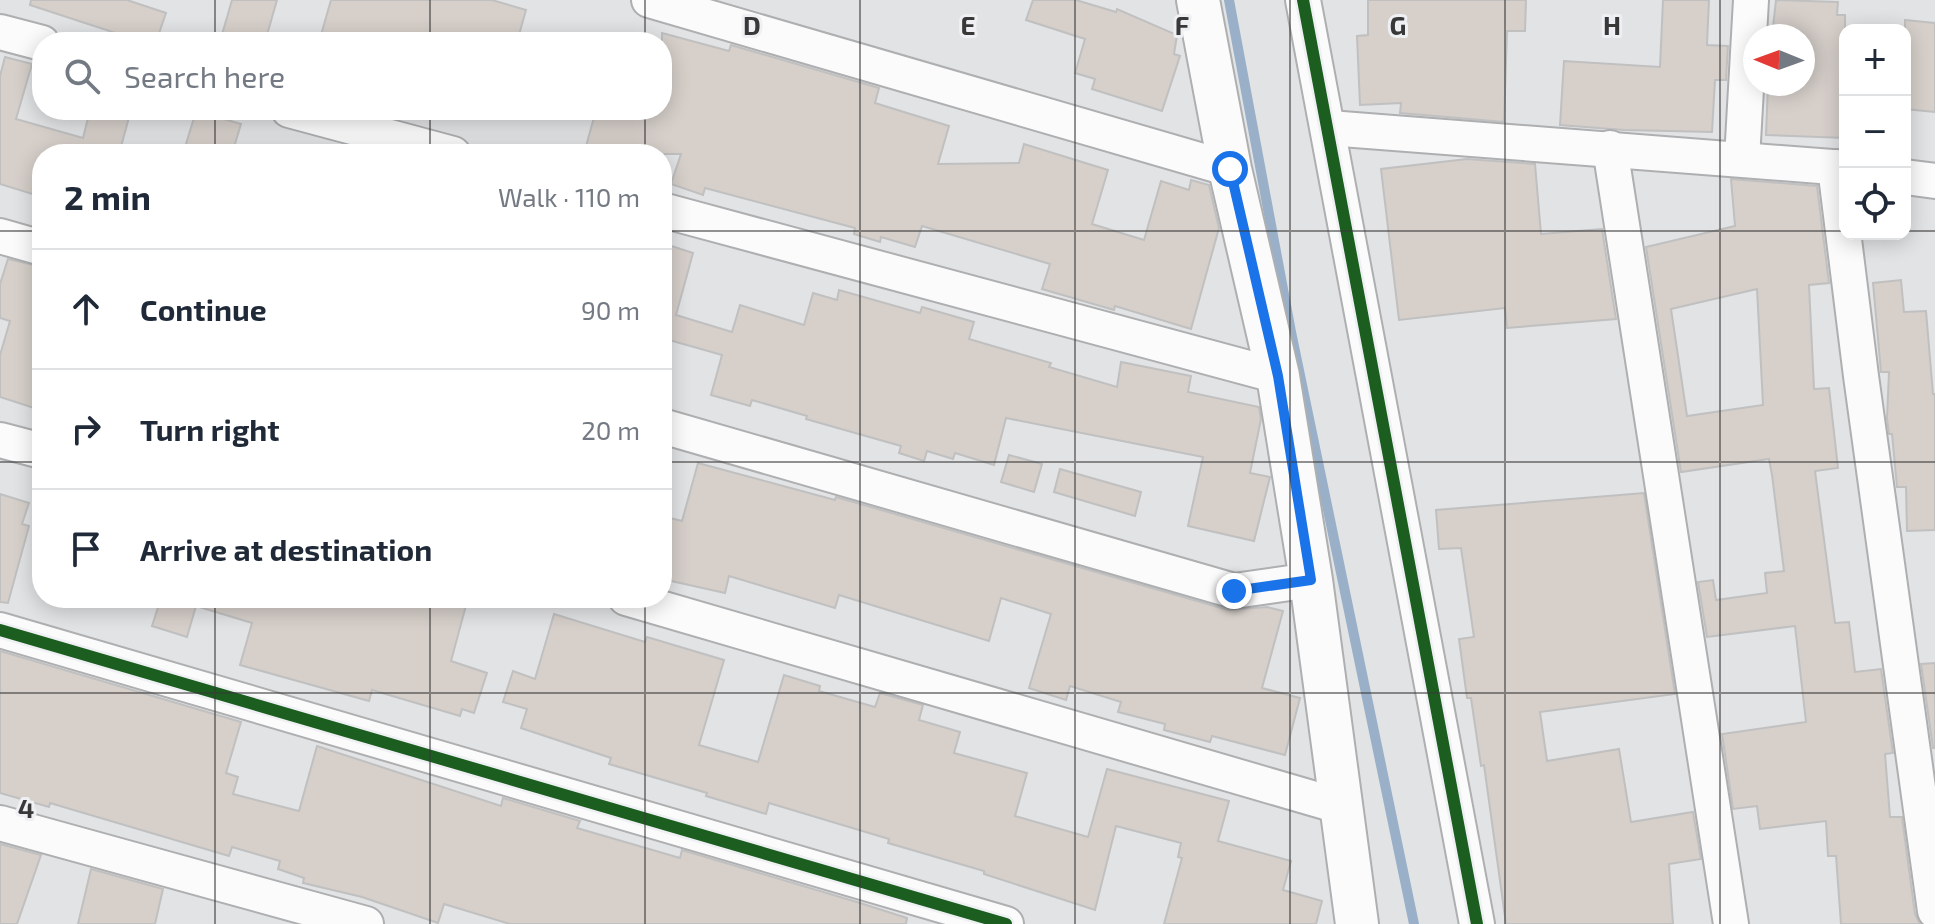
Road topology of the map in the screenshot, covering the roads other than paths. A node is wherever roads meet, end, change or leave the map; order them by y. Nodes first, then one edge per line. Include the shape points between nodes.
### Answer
1 (649, 0) edge
2 (1198, 0) edge
3 (1303, 0) edge
4 (1751, 0) edge
5 (0, 32) edge
6 (32, 40) edge
7 (326, 120) edge
8 (1329, 128) junction
9 (416, 144) edge
10 (1610, 148) junction
11 (1742, 159) junction
12 (1839, 168) edge
13 (1230, 169) junction
14 (1911, 178) edge
15 (1935, 181) edge
16 (672, 213) edge
17 (0, 236) edge
18 (1847, 240) edge
19 (32, 245) edge
20 (1278, 376) junction
21 (672, 429) edge
22 (0, 440) edge
23 (32, 448) edge
24 (1311, 580) junction
25 (660, 608) edge
26 (0, 630) edge
27 (1339, 806) junction
28 (0, 823) edge
29 (1935, 911) edge
30 (366, 924) edge
31 (1006, 924) edge
32 (1357, 924) edge
33 (1477, 924) edge
34 (1731, 924) edge

1 - 13 street
2 - 13 street
3 - 8 street
4 - 11 street
5 - 6 street
7 - 9 street
8 - 10 street
8 - 33 street
10 - 11 street
10 - 34 street
11 - 12 street
13 - 20 street
14 - 15 street
16 - 20 street
17 - 19 street
18 - 29 street via 1861,376
20 - 24 street
21 - 24 street via 1234,591
22 - 23 street
24 - 27 street
25 - 27 street
26 - 31 street
27 - 32 street
28 - 30 street

